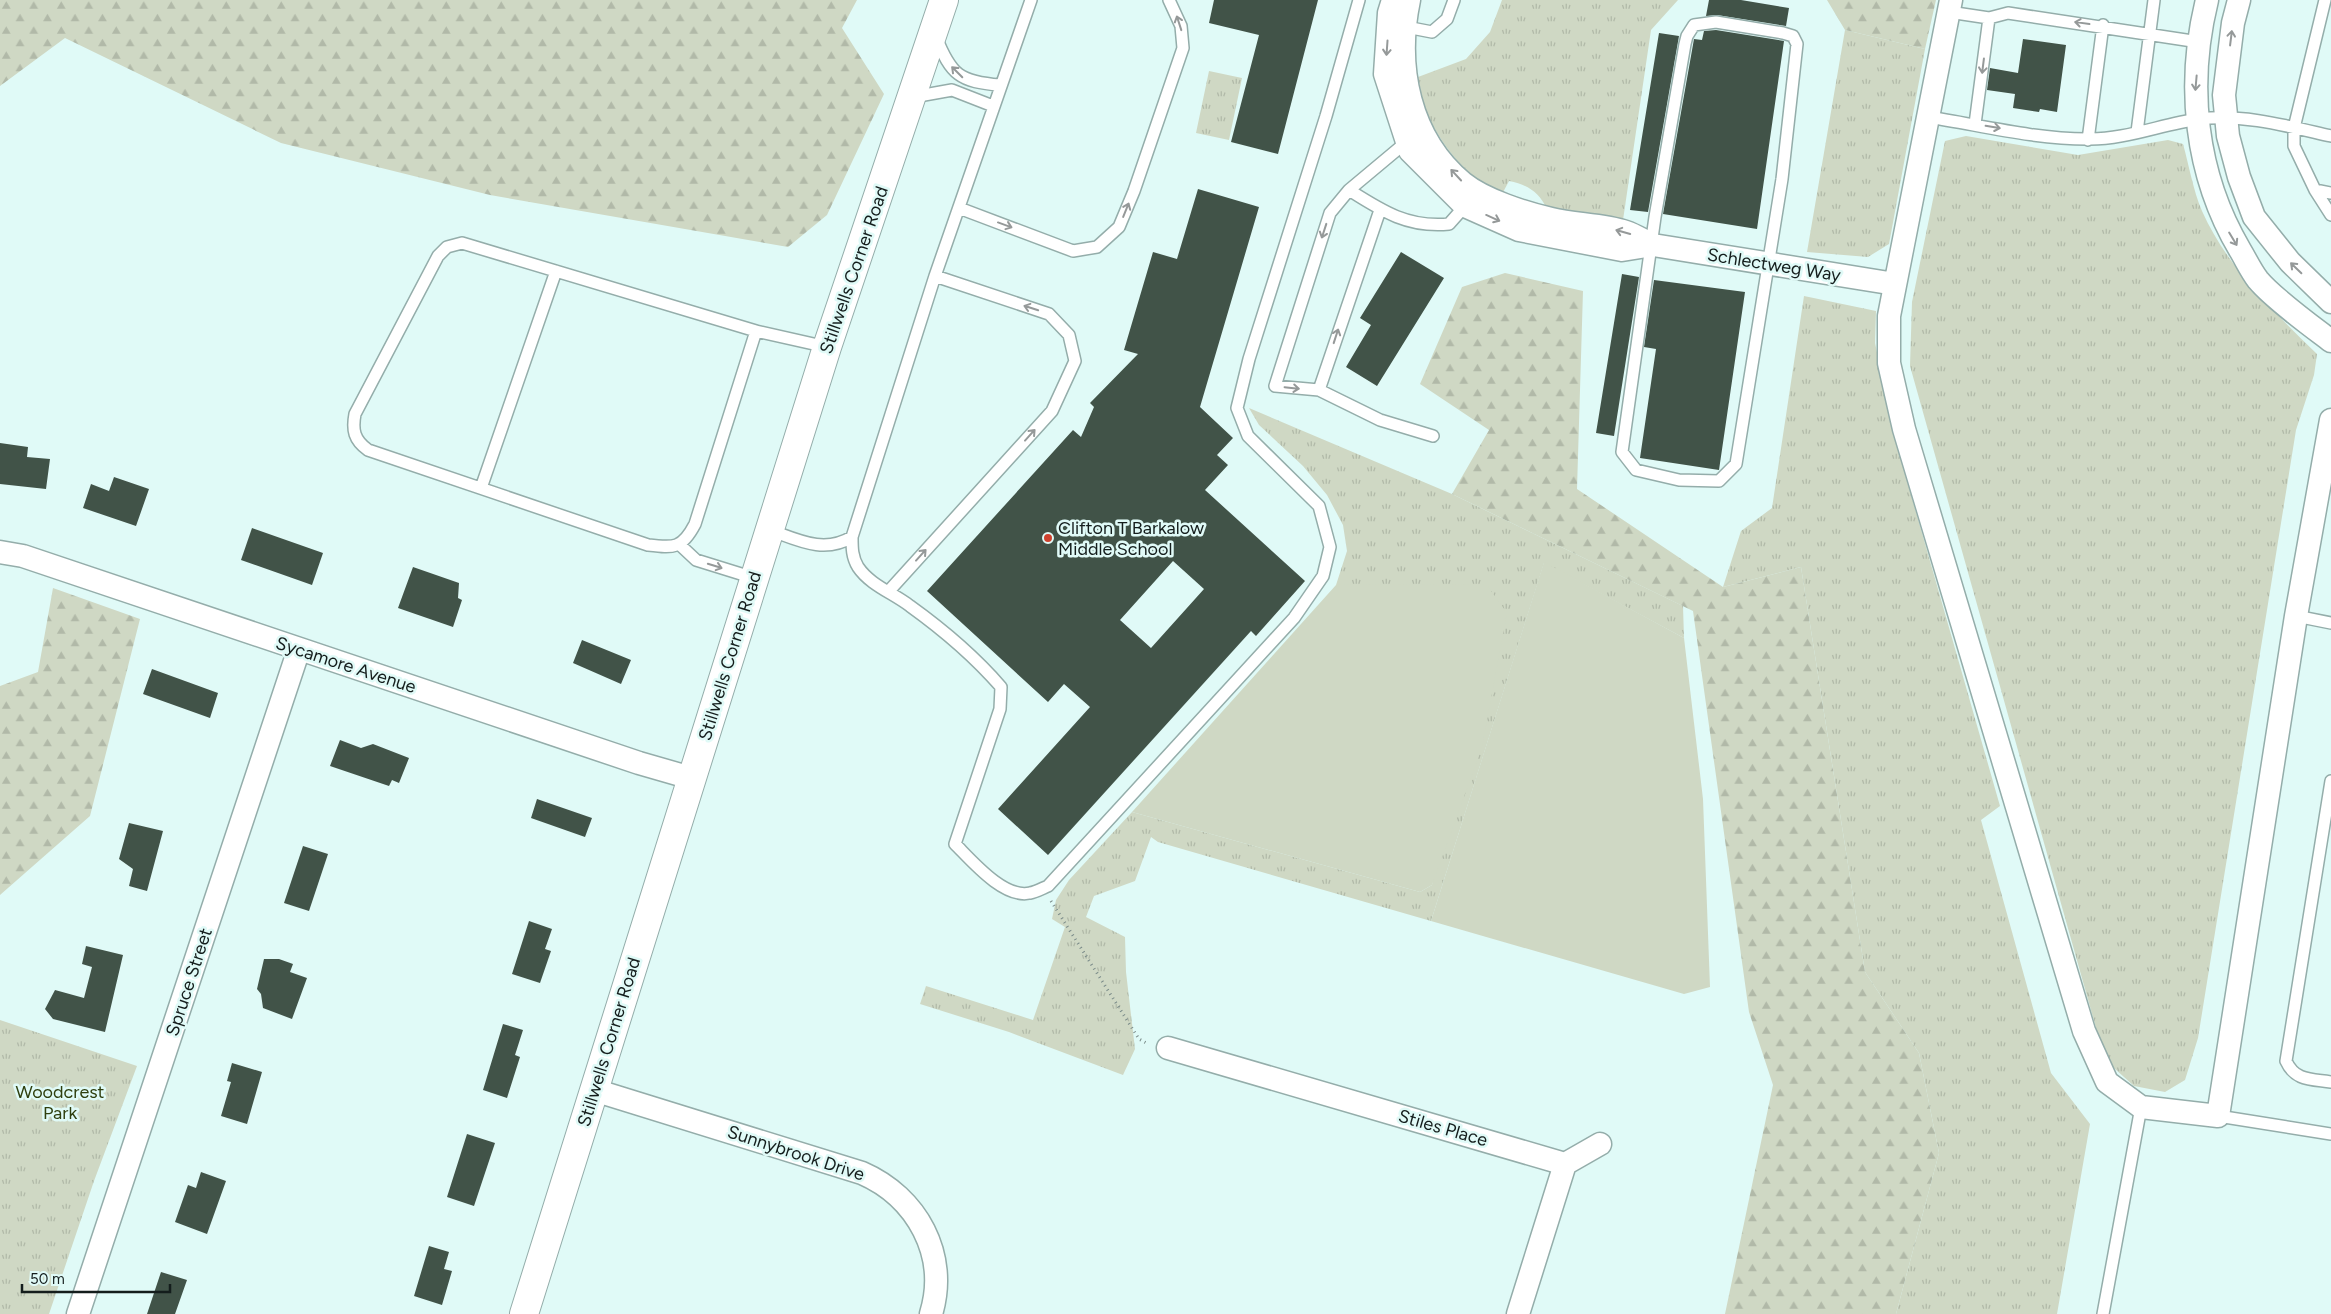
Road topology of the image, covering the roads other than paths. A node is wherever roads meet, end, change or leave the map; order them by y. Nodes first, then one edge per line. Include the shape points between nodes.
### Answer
1 (944, 0) edge
2 (1031, 0) edge
3 (1170, 0) edge
4 (1359, 0) edge
5 (1393, 0) edge
6 (1409, 0) edge
7 (1454, 0) edge
8 (2154, 0) edge
9 (2207, 0) edge
10 (2239, 0) edge
11 (2325, 0) edge
12 (1950, 6) edge
13 (1989, 18) junction
14 (1396, 25) junction
15 (2103, 25) junction
16 (934, 32) junction
17 (2149, 33) junction
18 (2199, 42) junction
19 (1000, 84) junction
20 (912, 98) junction
21 (993, 106) junction
22 (1928, 117) junction
23 (2226, 117) junction
24 (2197, 120) junction
25 (1975, 124) junction
26 (2294, 128) junction
27 (2138, 132) junction
28 (1414, 136) junction
29 (2331, 136) edge
30 (2088, 140) junction
31 (1349, 190) junction
32 (2315, 190) junction
33 (2331, 193) edge
34 (1465, 206) junction
35 (959, 208) junction
36 (1380, 210) junction
37 (2331, 215) edge
38 (1653, 245) junction
39 (1768, 264) junction
40 (556, 271) junction
41 (935, 276) junction
42 (1895, 284) junction
43 (2331, 302) edge
44 (756, 331) junction
45 (2331, 341) edge
46 (828, 347) junction
47 (1319, 390) junction
48 (2331, 420) edge
49 (1433, 436) dead end
50 (481, 488) junction
51 (770, 530) junction
52 (852, 537) junction
53 (680, 545) junction
54 (0, 552) edge
55 (754, 578) junction
56 (888, 592) junction
57 (2296, 616) junction
58 (2331, 623) edge
59 (299, 650) junction
60 (691, 778) junction
61 (2331, 781) edge
62 (1168, 1048) road end
63 (2331, 1082) edge
64 (594, 1090) junction
65 (2141, 1107) junction
66 (2218, 1116) junction
67 (2331, 1134) edge
68 (1600, 1144) dead end
69 (1566, 1164) junction
70 (78, 1314) edge
71 (524, 1314) edge
72 (931, 1314) edge
73 (1518, 1314) edge
74 (2103, 1314) edge

1 - 16 street, Stillwells Corner Road
2 - 19 lane
35 -> 3 lane via 1073,251 1097,247 1119,227 1183,48 1181,26
4 - 56 lane via 1237,408 1248,436 1319,506 1330,547 1323,576 1294,618 1048,886 1029,894 1013,892 984,874 956,844 1000,708 1001,687 985,668 910,605
5 - 14 street, Schlectweg Way
6 - 14 street, Schlectweg Way
7 - 14 lane via 1447,19 1432,32
8 - 17 lane
9 - 18 street
23 -> 10 street via 2224,95
11 - 26 lane
12 - 13 lane
12 - 22 street
15 -> 13 lane via 2008,12
13 -> 25 lane
14 - 28 street, Schlectweg Way via 1385,74
15 - 17 lane
15 - 30 lane
19 -> 16 lane via 964,79 943,54
16 - 20 street, Stillwells Corner Road
17 - 18 lane
17 - 27 lane
18 -> 24 street via 2194,96
19 - 21 lane
20 - 21 lane via 952,90
20 - 46 street, Stillwells Corner Road
21 - 35 lane
22 - 25 lane
22 - 42 street
23 - 24 lane
23 - 26 lane
43 -> 23 street via 2290,262 2254,217 2239,177
24 - 27 lane
24 -> 45 street via 2205,170 2228,229 2258,280
25 -> 30 lane
26 - 29 lane
26 - 32 lane via 2294,146
27 - 30 lane
28 - 31 lane
28 - 34 street, Schlectweg Way via 1410,151
38 -> 28 street, Schlectweg Way via 1625,232 1550,219 1500,203 1464,184 1428,145
31 - 36 lane
31 -> 47 lane via 1330,213 1275,386
32 - 33 lane
32 - 37 lane
34 - 36 lane via 1449,224 1431,225
34 -> 38 street, Schlectweg Way via 1519,230 1622,250
35 - 41 lane
47 -> 36 lane
38 - 39 street, Schlectweg Way
38 - 39 lane via 1622,452 1636,470 1679,480 1719,481 1736,464
38 - 39 lane via 1685,44 1690,30 1694,25 1716,22 1783,32 1793,36 1797,44 1782,179
39 - 42 street, Schlectweg Way
40 - 44 lane
40 - 50 lane
40 - 50 lane via 462,243 447,246 438,256 355,414 353,428 356,438 368,450
41 - 52 lane
56 -> 41 lane via 1052,411 1075,361 1069,335 1049,314
42 - 65 street via 1889,316 1889,363 1904,429 2084,1031 2108,1082
44 - 46 lane
44 - 53 lane via 695,524
46 - 51 street, Stillwells Corner Road
47 - 49 lane via 1380,420
48 - 57 street
50 - 53 lane via 648,545 670,548
51 - 52 lane via 812,545 841,544
51 - 55 street, Stillwells Corner Road
52 - 56 lane via 853,556 859,568
53 -> 55 lane via 696,560
54 - 59 street, Sycamore Avenue via 23,556
55 - 60 street, Stillwells Corner Road
57 - 58 lane
57 - 66 street
59 - 60 street, Sycamore Avenue
59 - 70 street, Spruce Street
60 - 64 street, Stillwells Corner Road
61 - 63 lane via 2286,1061 2290,1072 2302,1078
62 - 69 street, Stiles Place
64 - 71 street, Stillwells Corner Road
64 - 72 street, Sunnybrook Drive via 862,1173 892,1190 915,1214 933,1252 936,1286
65 - 66 street
65 - 74 lane
66 - 67 lane
68 - 69 street
69 - 73 street

